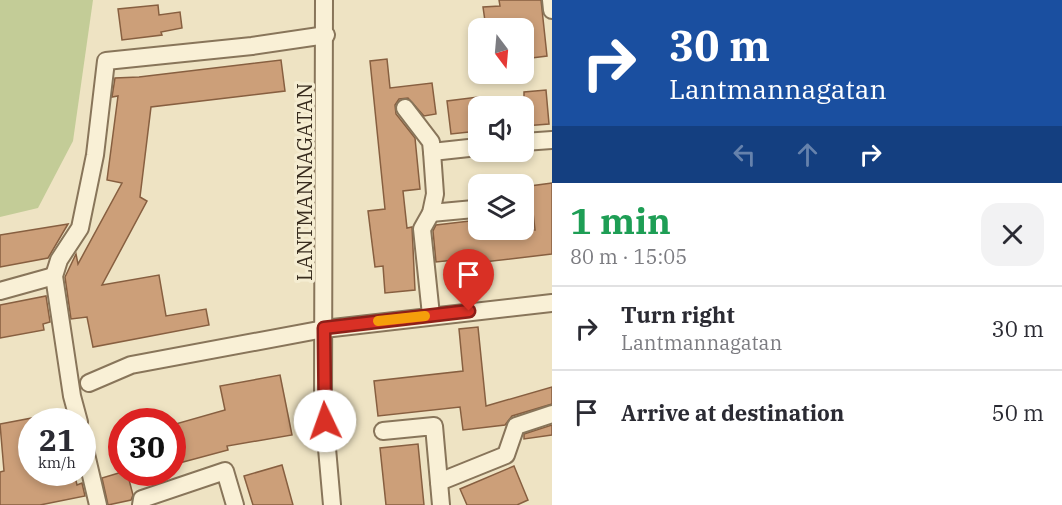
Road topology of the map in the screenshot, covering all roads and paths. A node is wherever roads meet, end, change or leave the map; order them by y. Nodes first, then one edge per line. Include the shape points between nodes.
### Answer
1 (324, 0) edge
2 (551, 0) edge
3 (552, 10) edge
4 (326, 35) junction
5 (405, 108) dead end
6 (552, 140) edge
7 (534, 141) edge
8 (468, 148) edge
9 (432, 152) junction
10 (468, 209) edge
11 (430, 213) junction
12 (54, 276) junction
13 (0, 291) edge
14 (552, 303) edge
15 (430, 315) junction
16 (324, 328) junction
17 (89, 384) dead end
18 (75, 408) edge
19 (552, 414) edge
20 (383, 430) dead end
21 (439, 482) junction
22 (94, 486) edge
23 (98, 505) edge
24 (141, 505) edge
25 (236, 505) edge
26 (332, 505) edge
27 (441, 505) edge

1 - 4 street, LANTMANNAGATAN
2 - 3 street
4 - 12 street via 106,61 95,155 80,228 59,260
4 - 16 street, LANTMANNAGATAN
5 - 9 street via 431,142
6 - 7 street
8 - 9 street
9 - 11 street via 435,194
10 - 11 street
11 - 15 street via 422,229
12 - 13 street
12 - 18 street
14 - 15 street
15 - 16 street
16 - 17 street via 131,365
16 - 26 street, LANTMANNAGATAN via 323,403
19 - 21 street via 516,426 506,455
20 - 21 street via 434,426
21 - 27 street
22 - 23 street
24 - 25 street via 142,500 225,471

